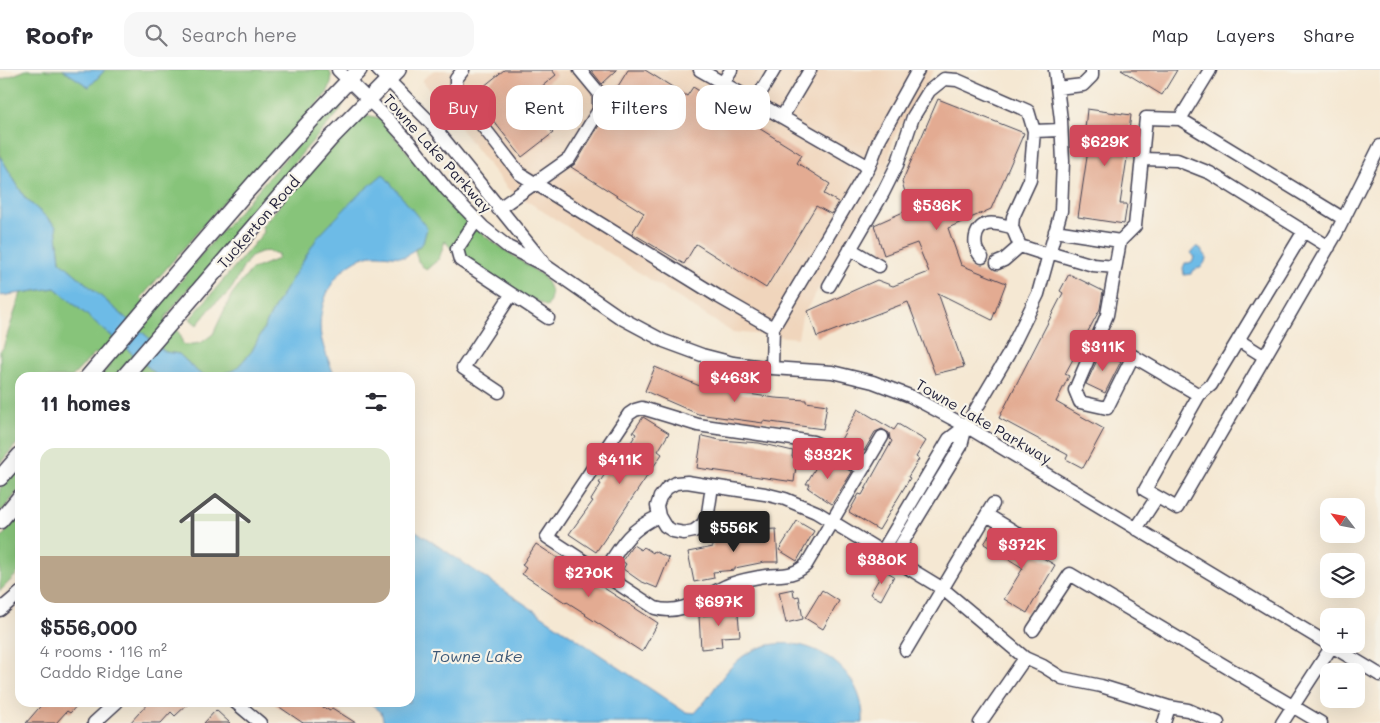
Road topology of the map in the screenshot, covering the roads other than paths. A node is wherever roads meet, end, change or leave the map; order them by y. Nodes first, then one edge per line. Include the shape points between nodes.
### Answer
1 (463, 70) edge
2 (580, 70) edge
3 (700, 70) edge
4 (731, 70) edge
5 (774, 70) edge
6 (810, 70) edge
7 (918, 70) edge
8 (1055, 70) edge
9 (1092, 70) edge
10 (1210, 70) edge
11 (388, 73) edge
12 (348, 74) edge
13 (723, 83) junction
14 (726, 85) edge
15 (765, 85) edge
16 (1057, 88) junction
17 (368, 100) junction
18 (770, 110) edge
19 (782, 117) junction
20 (1180, 119) junction
21 (1061, 130) junction
22 (1034, 131) junction
23 (1380, 146) edge
24 (1142, 159) junction
25 (869, 168) junction
26 (535, 184) junction
27 (498, 209) junction
28 (1344, 218) junction
29 (476, 221) junction
30 (1012, 227) junction
31 (1055, 231) junction
32 (1304, 231) junction
33 (1120, 241) junction
34 (1020, 246) junction
35 (1329, 247) junction
36 (850, 249) junction
37 (1049, 254) junction
38 (982, 258) dead end
39 (997, 263) dead end
40 (546, 266) junction
41 (879, 266) dead end
42 (1115, 267) junction
43 (829, 286) dead end
44 (511, 295) junction
45 (548, 318) dead end
46 (773, 328) junction
47 (1238, 340) junction
48 (1265, 357) junction
49 (772, 368) junction
50 (92, 372) edge
51 (128, 372) edge
52 (499, 392) dead end
53 (1199, 395) junction
54 (966, 426) junction
55 (882, 437) dead end
56 (15, 461) edge
57 (863, 469) junction
58 (0, 478) edge
59 (712, 486) junction
60 (1157, 497) junction
61 (15, 503) edge
62 (659, 516) junction
63 (0, 521) edge
64 (832, 522) junction
65 (1136, 529) junction
66 (1034, 544) dead end
67 (887, 555) junction
68 (603, 574) junction
69 (943, 589) junction
70 (15, 597) edge
71 (0, 610) edge
72 (1033, 630) dead end
73 (1320, 639) edge
74 (906, 650) dead end
75 (1328, 653) edge
76 (1344, 653) edge
77 (1025, 658) junction
78 (1380, 675) edge
79 (112, 707) edge
80 (241, 707) edge
81 (1169, 707) junction
82 (1294, 707) junction
83 (94, 723) edge
84 (260, 723) edge
85 (980, 723) edge
86 (1164, 723) edge
87 (1218, 723) edge
88 (1282, 723) edge
89 (1321, 723) edge

1 - 26 street via 456,79 456,92 520,174
2 - 26 street via 599,94 598,110 568,159
3 - 13 street
4 - 13 street
5 - 15 street
6 - 19 street
7 - 25 street via 880,138
8 - 16 street
9 - 16 street via 1092,76 1083,84
10 - 20 street
11 - 17 main road, Tuckerton Road
11 - 27 street, Towne Lake Parkway
12 - 17 street, Towne Lake Parkway
12 - 50 main road, Tuckerton Road
13 - 14 street
16 - 21 street
17 - 29 street, Towne Lake Parkway via 409,142
17 - 51 main road, Tuckerton Road via 294,180
18 - 19 street
19 - 25 street
20 - 24 street via 1146,118
20 - 28 street
21 - 22 street
21 - 31 street via 1061,211
22 - 30 street via 1030,180 1013,217
22 - 36 street via 1028,111 957,80 944,79 929,91 914,116 897,165
23 - 28 street
24 - 32 street via 1177,160 1210,173
24 - 33 street via 1134,226
25 - 46 street
26 - 27 street
26 - 46 street
27 - 40 street, Towne Lake Parkway
28 - 35 street
29 - 40 street, Towne Lake Parkway via 508,247
29 - 44 street via 457,250 460,260
30 - 34 street
30 - 38 street via 988,224 982,227 976,235 975,245
31 - 33 street
31 - 37 street
32 - 35 street
32 - 47 street
33 - 42 street
34 - 37 street
34 - 39 street
35 - 48 street
36 - 41 street
36 - 43 street
37 - 42 street
37 - 54 street via 1034,303
40 - 49 street, Towne Lake Parkway via 621,318 664,341 733,363
42 - 53 street via 1107,315 1075,390 1080,402 1107,408 1133,356
44 - 45 street
44 - 52 street via 463,368
46 - 49 street
47 - 48 street
47 - 53 street via 1211,384
48 - 60 street via 1177,508
49 - 54 street, Towne Lake Parkway via 832,372 873,382 910,396
53 - 60 street via 1145,490
54 - 65 street, Towne Lake Parkway
54 - 67 street via 949,439
55 - 57 street
56 - 58 main road
57 - 64 street
57 - 68 street via 813,442 698,425 642,408 629,414 547,537
59 - 62 street via 687,482 671,485 660,496
59 - 62 street via 708,513 703,524 694,531 673,531
59 - 64 street via 784,499
60 - 65 street
61 - 63 main road
62 - 68 street via 635,529
64 - 67 street
64 - 68 street via 799,571 727,585 674,611 655,608
65 - 73 street, Towne Lake Parkway
66 - 69 street via 990,509
67 - 69 street
69 - 74 street
69 - 77 street
70 - 71 street
72 - 82 street via 1070,574
75 - 82 street
76 - 78 street, Towne Lake Parkway
77 - 81 street via 1062,678
77 - 85 street
79 - 83 street
80 - 84 street
81 - 86 street
81 - 87 street via 1188,710
82 - 88 street
82 - 89 street

